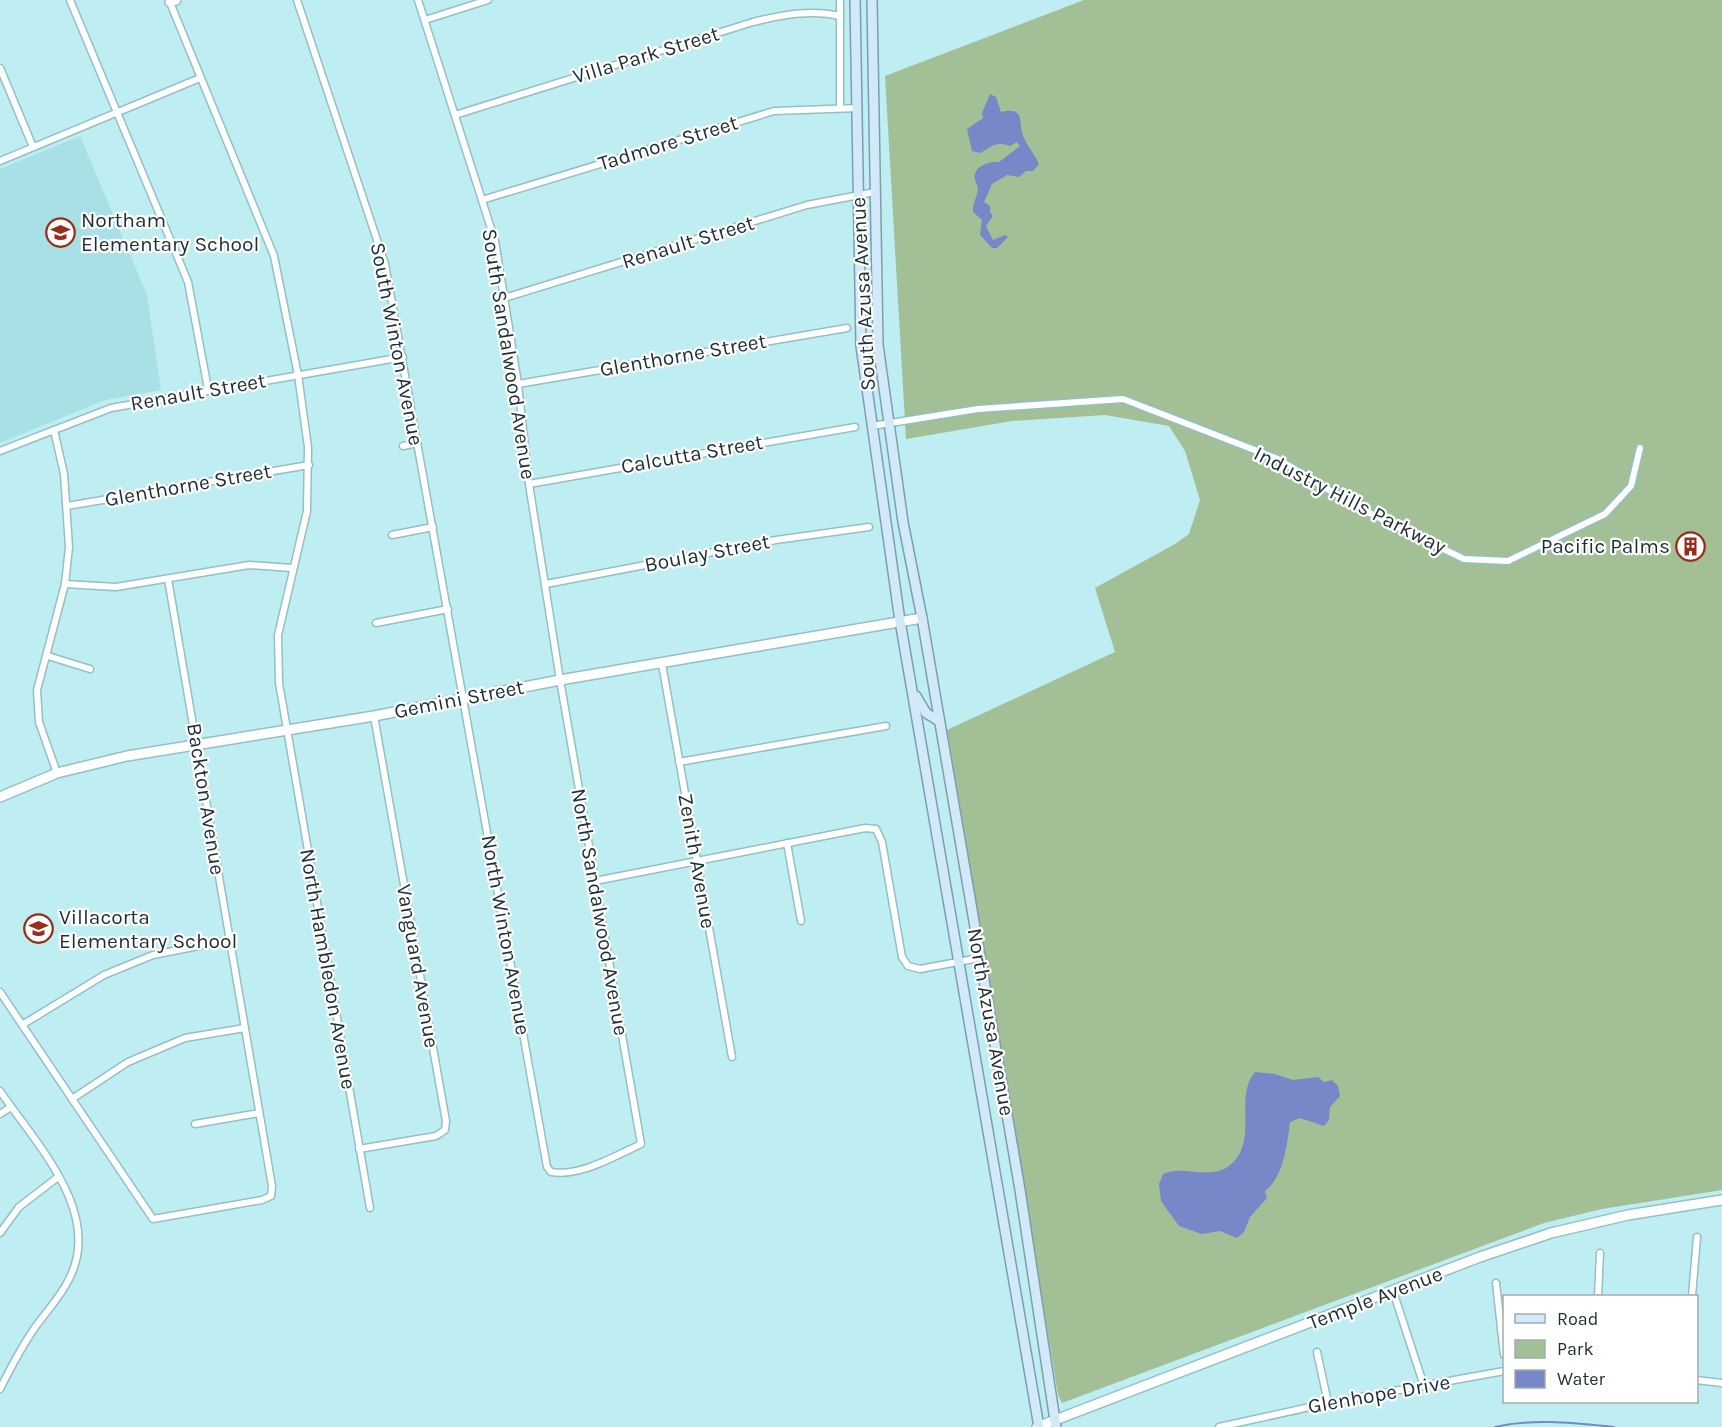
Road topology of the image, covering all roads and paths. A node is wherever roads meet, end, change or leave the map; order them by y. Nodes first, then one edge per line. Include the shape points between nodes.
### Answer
1 (70, 0) edge
2 (297, 0) edge
3 (418, 0) edge
4 (488, 0) edge
5 (840, 0) edge
6 (855, 0) edge
7 (872, 0) edge
8 (172, 1) edge
9 (840, 16) junction
10 (425, 20) junction
11 (0, 68) edge
12 (200, 78) junction
13 (840, 107) junction
14 (858, 108) junction
15 (116, 112) junction
16 (455, 115) junction
17 (33, 147) junction
18 (0, 161) edge
19 (875, 192) junction
20 (857, 194) junction
21 (482, 200) junction
22 (504, 298) junction
23 (847, 328) dead end
24 (403, 357) junction
25 (298, 375) junction
26 (518, 384) junction
27 (208, 389) junction
28 (890, 423) junction
29 (872, 426) junction
30 (855, 427) dead end
31 (54, 430) junction
32 (417, 443) junction
33 (403, 446) dead end
34 (1640, 448) dead end
35 (0, 451) edge
36 (309, 465) junction
37 (529, 484) junction
38 (67, 506) junction
39 (433, 527) junction
40 (869, 527) dead end
41 (392, 535) dead end
42 (292, 568) junction
43 (168, 579) junction
44 (65, 584) junction
45 (546, 584) junction
46 (448, 609) junction
47 (922, 618) junction
48 (900, 621) junction
49 (376, 623) dead end
50 (48, 656) junction
51 (662, 664) junction
52 (90, 669) dead end
53 (560, 680) junction
54 (912, 688) junction
55 (464, 697) junction
56 (374, 716) junction
57 (939, 721) junction
58 (886, 726) dead end
59 (287, 730) junction
60 (197, 745) junction
61 (679, 762) junction
62 (57, 773) junction
63 (0, 797) edge
64 (787, 843) junction
65 (697, 859) junction
66 (595, 881) junction
67 (801, 921) dead end
68 (229, 940) junction
69 (979, 958) junction
70 (960, 962) junction
71 (0, 992) edge
72 (22, 1025) junction
73 (245, 1028) junction
74 (732, 1057) dead end
75 (0, 1091) edge
76 (72, 1099) junction
77 (11, 1107) junction
78 (259, 1113) junction
79 (0, 1114) edge
80 (195, 1124) dead end
81 (641, 1144) joint
82 (359, 1149) junction
83 (58, 1177) junction
84 (1722, 1200) edge
85 (370, 1208) dead end
86 (0, 1233) edge
87 (1697, 1237) dead end
88 (1600, 1253) dead end
89 (1496, 1283) dead end
90 (1393, 1291) junction
91 (1598, 1295) edge
92 (1692, 1295) edge
93 (1503, 1346) edge
94 (1317, 1352) dead end
95 (1503, 1371) edge
96 (1698, 1380) edge
97 (1722, 1383) edge
98 (1424, 1386) junction
99 (0, 1389) edge
100 (1328, 1403) junction
101 (1055, 1424) edge
102 (1038, 1427) edge
103 (1219, 1427) edge

1 - 15 street
2 - 24 street, South Winton Avenue via 385,264
3 - 10 street, South Sandalwood Avenue
4 - 10 street
5 - 9 street
6 - 14 main road, South Azusa Avenue
7 - 19 main road, South Azusa Avenue
8 - 12 street, North Hambledon Avenue
9 - 13 street
9 - 16 street, Villa Park Street via 800,13 753,22
10 - 16 street, South Sandalwood Avenue
11 - 17 street
12 - 15 street
12 - 25 street, North Hambledon Avenue via 274,256
13 - 14 street, Tadmore Street
13 - 21 street, Tadmore Street via 774,111
14 - 20 main road, South Azusa Avenue
15 - 17 street
15 - 27 street via 188,282
16 - 21 street, South Sandalwood Avenue
17 - 18 street
19 - 20 street, Renault Street
19 - 28 main road, South Azusa Avenue via 878,345
20 - 22 street, Renault Street via 807,205
20 - 29 main road, South Azusa Avenue via 861,338
21 - 22 street, South Sandalwood Avenue via 495,241
22 - 26 street, South Sandalwood Avenue
23 - 26 street, Glenthorne Street
24 - 25 street, Renault Street
24 - 32 street, South Winton Avenue
25 - 27 street, Renault Street
25 - 36 street, North Hambledon Avenue
26 - 37 street, South Sandalwood Avenue
27 - 31 street, Renault Street via 111,408
28 - 29 street, Industry Hills Parkway
28 - 34 street, Industry Hills Parkway via 978,410 1123,399 1278,459 1357,507 1464,559 1508,561 1605,514 1630,486
28 - 47 main road, South Azusa Avenue via 903,522
29 - 48 main road, South Azusa Avenue
30 - 37 street, Calcutta Street
31 - 35 street, Renault Street
31 - 38 street
32 - 33 street
32 - 39 street, South Winton Avenue
36 - 38 street, Glenthorne Street
36 - 42 street, North Hambledon Avenue via 307,511
37 - 45 street, South Sandalwood Avenue
38 - 44 street via 69,547
39 - 41 street
39 - 46 street, South Winton Avenue
40 - 45 street, Boulay Street via 776,540
42 - 43 street via 249,565
42 - 59 street, North Hambledon Avenue via 278,635 279,683
43 - 44 street via 116,587
43 - 60 street, Backton Avenue
44 - 50 street
45 - 53 street, South Sandalwood Avenue
46 - 49 street
46 - 55 street, South Winton Avenue
47 - 48 street, Gemini Street
47 - 57 main road, North Azusa Avenue
48 - 51 street, Gemini Street
48 - 54 main road, North Azusa Avenue
50 - 52 street
50 - 62 street via 38,690 39,722
51 - 53 street, Gemini Street
51 - 61 street, Zenith Avenue
53 - 55 street, Gemini Street
53 - 66 street, North Sandalwood Avenue
54 - 57 main road via 926,713
54 - 70 main road, North Azusa Avenue
55 - 56 street, Gemini Street
55 - 81 street, North Winton Avenue via 547,1167 560,1174 598,1164
56 - 59 street, Gemini Street
56 - 82 street, Vanguard Avenue via 446,1121 445,1130 436,1136
57 - 69 main road, North Azusa Avenue
58 - 61 street
59 - 60 street, Gemini Street
59 - 82 street, North Hambledon Avenue
60 - 62 street, Gemini Street
60 - 68 street, Backton Avenue
61 - 65 street, Zenith Avenue
62 - 63 street, Gemini Street
64 - 65 street
64 - 67 street
64 - 70 street via 876,829 882,842 902,957 908,966 920,969
65 - 66 street
65 - 74 street, Zenith Avenue
66 - 81 street, North Sandalwood Avenue
68 - 72 street via 153,955 104,975
68 - 73 street, Backton Avenue
69 - 70 street
69 - 101 main road, North Azusa Avenue via 1020,1190
70 - 102 main road, North Azusa Avenue
71 - 72 street
72 - 76 street
73 - 76 street via 185,1038 128,1062
73 - 78 street, Backton Avenue
75 - 77 street
76 - 78 street, Backton Avenue via 153,1219 271,1196
77 - 79 street
77 - 83 street
78 - 80 street
82 - 85 street, North Hambledon Avenue
83 - 86 street via 19,1207
83 - 99 street via 74,1205 78,1222 77,1259 68,1281 28,1338
84 - 90 street, Temple Avenue via 1628,1215 1551,1233
87 - 92 street
88 - 91 street
89 - 93 street
90 - 98 street
90 - 101 street, Temple Avenue
94 - 100 street
95 - 98 street, Glenhope Drive
96 - 97 street
98 - 100 street, Glenhope Drive
100 - 103 street, Glenhope Drive
101 - 102 street, Temple Avenue

